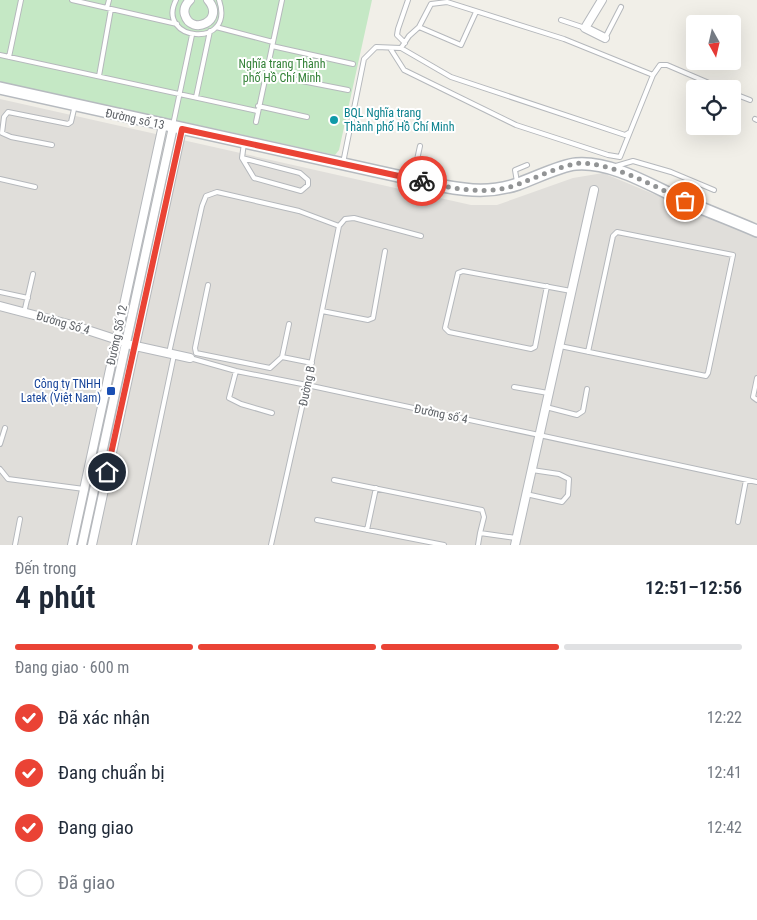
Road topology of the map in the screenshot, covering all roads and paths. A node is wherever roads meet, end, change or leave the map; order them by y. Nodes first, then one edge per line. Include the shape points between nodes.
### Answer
1 (21, 0) edge
2 (72, 0) edge
3 (109, 0) edge
4 (176, 0) edge
5 (190, 0) edge
6 (208, 0) edge
7 (219, 0) edge
8 (282, 0) edge
9 (408, 0) edge
10 (602, 0) edge
11 (621, 7) dead end
12 (109, 8) junction
13 (476, 12) junction
14 (560, 20) dead end
15 (177, 24) junction
16 (216, 27) junction
17 (419, 27) junction
18 (585, 28) junction
19 (210, 31) junction
20 (192, 35) junction
21 (605, 38) joint
22 (405, 43) junction
23 (272, 44) junction
24 (390, 48) junction
25 (402, 48) junction
26 (0, 55) edge
27 (9, 57) junction
28 (353, 64) dead end
29 (266, 74) junction
30 (653, 75) junction
31 (98, 76) junction
32 (702, 80) edge
33 (0, 88) edge
34 (348, 90) dead end
35 (179, 93) junction
36 (741, 96) edge
37 (196, 97) junction
38 (750, 100) dead end
39 (75, 105) junction
40 (258, 106) junction
41 (257, 111) junction
42 (307, 117) dead end
43 (256, 122) dead end
44 (173, 127) junction
45 (630, 132) junction
46 (244, 143) junction
47 (52, 145) dead end
48 (420, 146) dead end
49 (242, 158) junction
50 (343, 163) junction
51 (527, 165) dead end
52 (609, 168) junction
53 (413, 178) junction
54 (0, 179) edge
55 (517, 184) junction
56 (36, 187) dead end
57 (594, 190) dead end
58 (714, 190) dead end
59 (339, 226) junction
60 (757, 231) edge
61 (421, 236) dead end
62 (385, 251) dead end
63 (33, 274) dead end
64 (208, 285) dead end
65 (547, 286) junction
66 (572, 291) junction
67 (0, 292) edge
68 (28, 298) junction
69 (0, 306) edge
70 (322, 311) junction
71 (24, 313) junction
72 (289, 324) dead end
73 (116, 339) junction
74 (125, 343) junction
75 (135, 346) junction
76 (558, 346) junction
77 (588, 352) junction
78 (171, 354) junction
79 (282, 357) junction
80 (190, 358) joint
81 (312, 363) junction
82 (236, 371) junction
83 (757, 378) edge
84 (307, 385) junction
85 (514, 387) dead end
86 (586, 389) dead end
87 (548, 393) junction
88 (757, 400) edge
89 (546, 407) junction
90 (272, 413) dead end
91 (5, 428) dead end
92 (539, 435) junction
93 (0, 444) edge
94 (0, 469) edge
95 (532, 470) junction
96 (334, 480) dead end
97 (746, 480) junction
98 (757, 482) edge
99 (376, 488) junction
100 (84, 489) junction
101 (526, 494) junction
102 (20, 519) dead end
103 (317, 520) dead end
104 (738, 522) dead end
105 (367, 530) junction
106 (480, 533) junction
107 (515, 542) edge
108 (15, 545) edge
109 (72, 545) edge
110 (82, 545) edge
111 (92, 545) edge
112 (134, 545) edge
113 (271, 545) edge
114 (444, 545) edge
115 (478, 545) edge

1 - 27 lane
2 - 12 lane
3 - 12 lane
4 - 15 lane via 173,11
5 - 6 street via 185,14 190,22 198,25 207,23 213,15
7 - 16 lane via 222,15
8 - 23 lane
9 - 22 lane via 397,35
10 - 18 street
11 - 21 lane
12 - 15 lane
12 - 31 lane
13 - 17 lane via 447,2 431,4
13 - 17 lane via 461,45
13 - 30 lane via 564,40
14 - 18 lane
15 - 20 lane
16 - 19 lane
16 - 23 lane
17 - 22 lane
18 - 21 street
19 - 20 lane
19 - 37 lane
20 - 35 lane
22 - 25 lane
23 - 28 lane
23 - 29 lane
24 - 25 lane
24 - 45 lane via 404,70 516,124 620,157
24 - 50 lane via 376,47 364,59
25 - 45 lane via 451,77 625,135
26 - 27 lane
27 - 31 lane
29 - 34 lane
29 - 40 lane
30 - 32 lane via 660,66 667,65
30 - 45 lane
31 - 35 lane
33 - 39 street, Đường số 13
35 - 37 lane
35 - 44 lane
36 - 38 lane
37 - 41 lane
39 - 44 street, Đường số 13
39 - 47 lane via 72,122 68,124 8,112 4,117 2,133
40 - 41 lane
40 - 42 lane
41 - 43 lane
44 - 46 street, Đường số 13
44 - 73 street, Đường Số 12
44 - 74 street, Đường Số 12
44 - 75 street, Đường Số 12
46 - 49 lane
46 - 50 street, Đường số 13
48 - 53 lane
49 - 49 lane via 254,178 301,191 308,185 308,180 300,173
50 - 53 street, Đường số 13
51 - 55 lane via 515,170
52 - 55 street, Đường số 13 via 575,164
52 - 58 lane via 633,161
52 - 60 street, Đường số 13
53 - 55 street, Đường số 13 via 472,191
54 - 56 lane
57 - 66 street
59 - 61 lane via 345,219 354,218
59 - 70 lane, Đường B
59 - 78 lane via 298,210 217,192 206,196
62 - 70 lane via 373,318 368,320
63 - 68 lane
64 - 79 lane via 196,353 270,368
65 - 65 lane via 462,270 458,273 445,328 449,332 531,349 535,347
65 - 66 lane
66 - 76 street
67 - 68 lane
68 - 71 lane
69 - 71 street, Đường Số 4
70 - 81 lane, Đường B
71 - 73 street, Đường Số 4
72 - 79 lane
73 - 74 street, Đường Số 4
73 - 100 street, Đường Số 12
74 - 75 street, Đường số 4
74 - 110 street, Đường Số 12
75 - 78 street, Đường số 4
75 - 111 street, Đường Số 12
76 - 77 lane
76 - 87 street
77 - 77 lane via 706,376 733,254 617,232 613,236
78 - 80 street, Đường số 4
78 - 112 lane
79 - 81 lane
80 - 82 lane, Đường số 4
81 - 84 lane, Đường B
82 - 84 lane, Đường số 4
82 - 90 lane via 229,398
83 - 88 lane via 753,397
84 - 92 lane, Đường số 4
84 - 113 lane, Đường B
85 - 87 lane
86 - 89 lane via 583,412 576,415
87 - 89 street
89 - 92 street
91 - 93 lane
92 - 95 street
92 - 97 lane, Đường số 4
94 - 100 lane via 8,479
95 - 101 street
95 - 101 lane via 559,474 569,480 568,495 562,502
96 - 99 lane
97 - 98 lane, Đường số 4
97 - 104 lane
99 - 105 lane
99 - 106 lane via 482,510 484,517
100 - 109 street, Đường Số 12
101 - 107 street
102 - 108 lane
103 - 105 lane
105 - 114 lane
106 - 107 lane
106 - 115 lane

